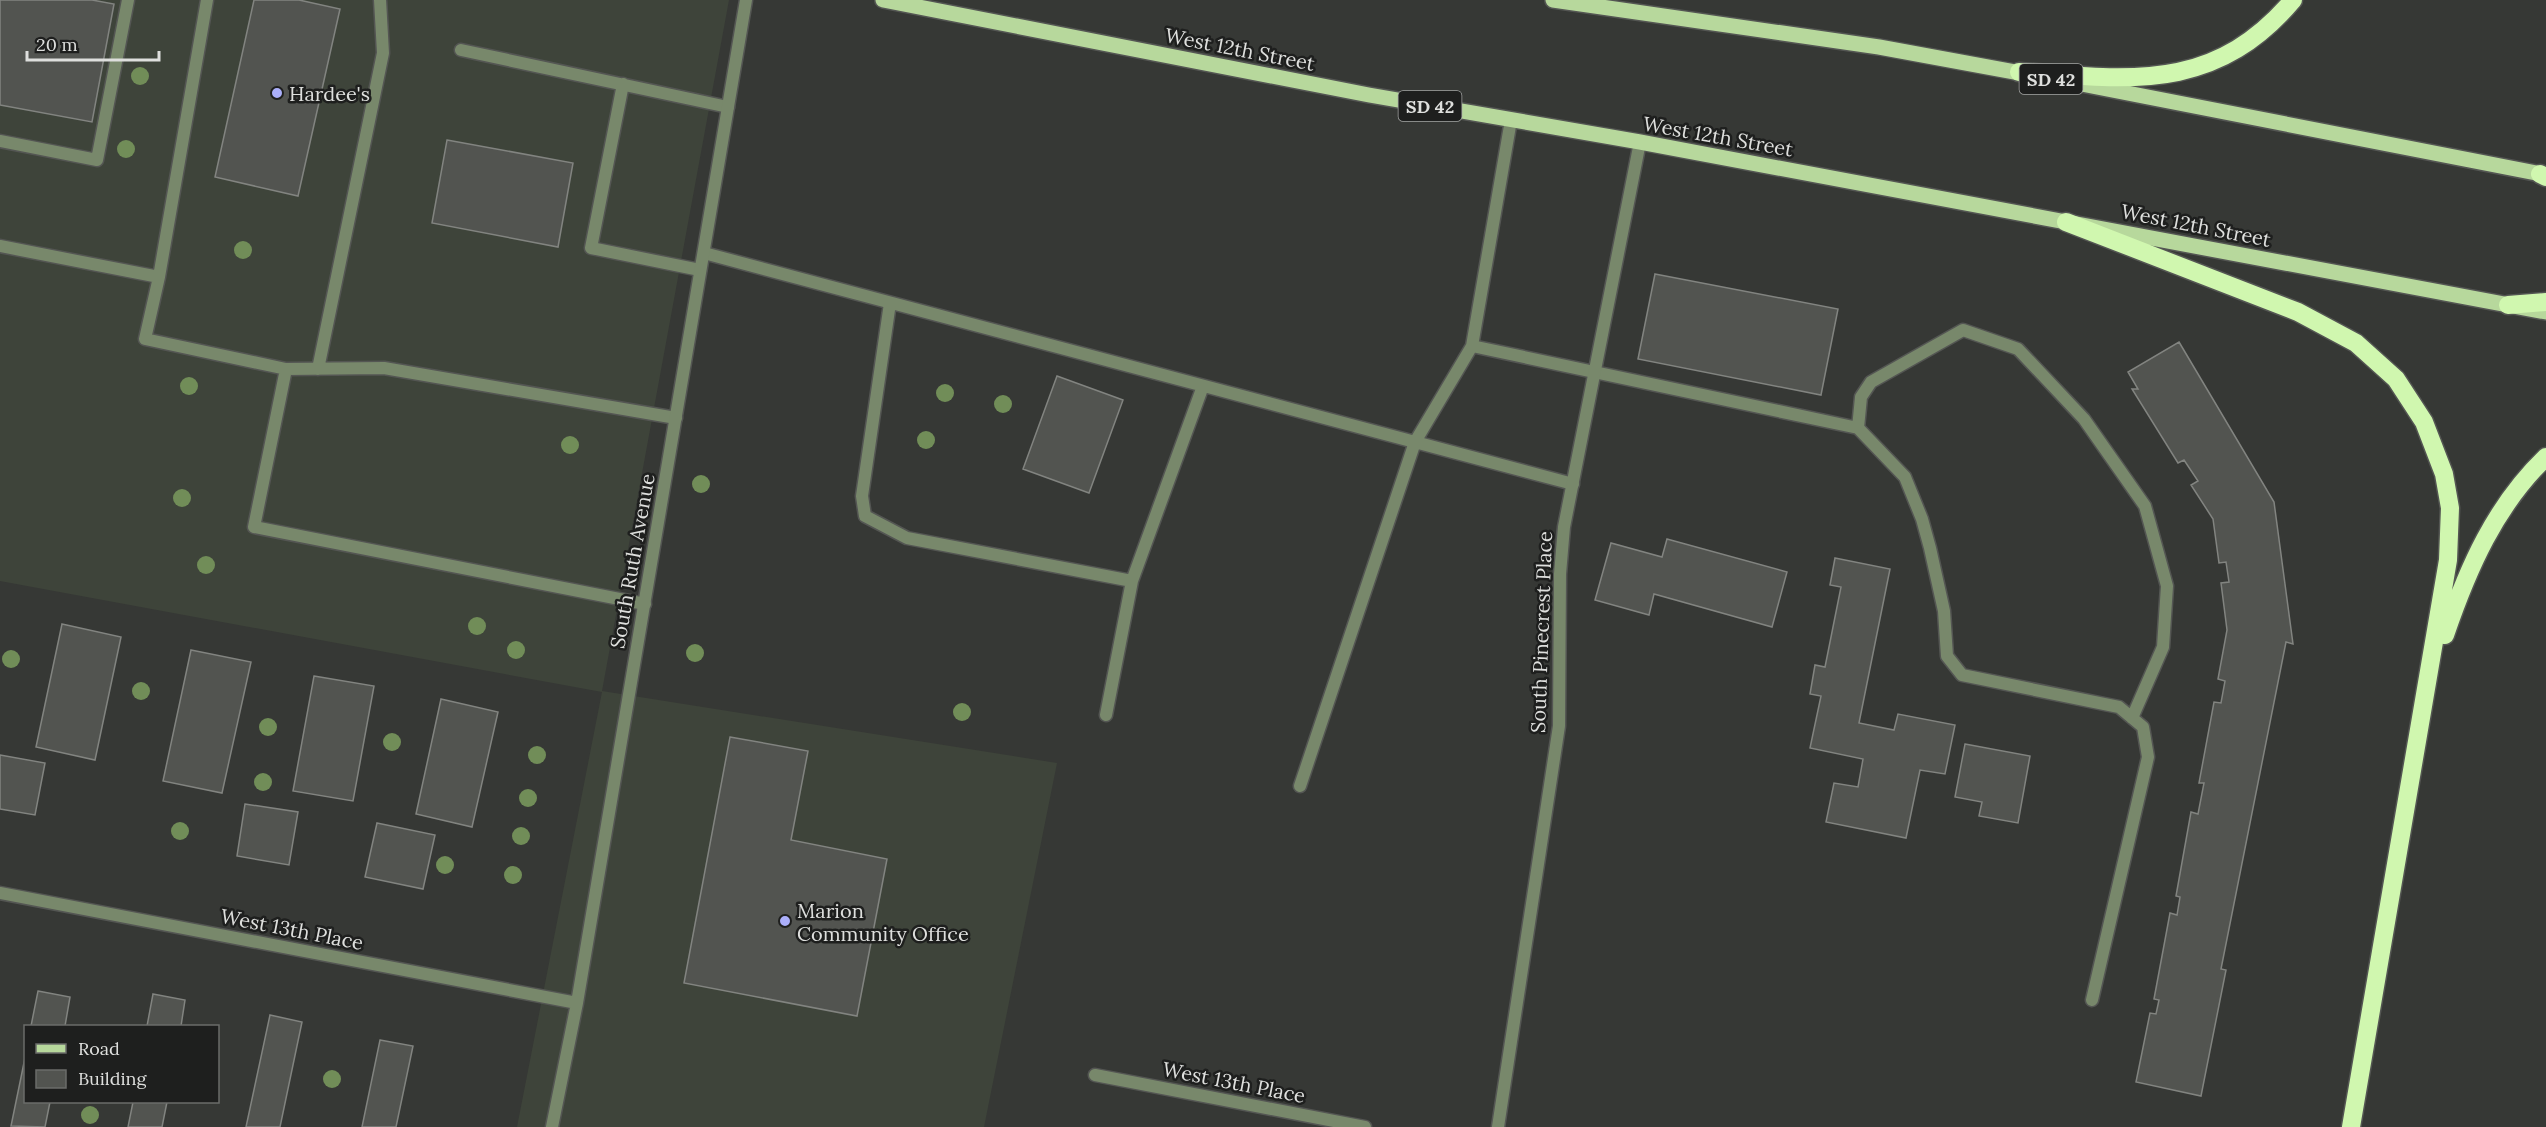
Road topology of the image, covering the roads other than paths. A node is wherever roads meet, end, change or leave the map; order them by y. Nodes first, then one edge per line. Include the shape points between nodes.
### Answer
1 (128, 0) edge
2 (207, 0) edge
3 (380, 0) edge
4 (746, 0) edge
5 (883, 0) edge
6 (1553, 0) edge
7 (2293, 0) edge
8 (1574, 2) edge
9 (461, 50) dead end
10 (2019, 72) junction
11 (623, 84) junction
12 (728, 107) junction
13 (1511, 120) junction
14 (0, 141) edge
15 (1640, 142) junction
16 (2544, 175) edge
17 (2066, 222) junction
18 (0, 246) edge
19 (704, 253) junction
20 (700, 270) junction
21 (159, 277) junction
22 (2546, 302) edge
23 (890, 303) junction
24 (2508, 305) junction
25 (2546, 312) edge
26 (1472, 346) junction
27 (286, 369) junction
28 (318, 369) junction
29 (1594, 373) junction
30 (1203, 386) junction
31 (676, 418) junction
32 (1858, 428) junction
33 (1415, 442) junction
34 (2546, 456) edge
35 (1573, 484) junction
36 (1132, 581) junction
37 (645, 604) junction
38 (2429, 682) junction
39 (1106, 716) dead end
40 (2132, 718) junction
41 (1300, 786) dead end
42 (0, 893) edge
43 (2092, 1000) dead end
44 (577, 1003) junction
45 (1095, 1075) dead end
46 (552, 1127) edge
47 (1365, 1127) edge
48 (1498, 1127) edge
49 (2351, 1127) edge

1 - 14 street via 98,160
2 - 21 street
3 - 28 street via 382,53
4 - 12 street, South Ruth Avenue
5 - 13 main road, West 12th Street / SD 42
6 - 8 main road, SD 42
7 - 10 highway via 2273,24 2242,47 2205,64 2166,75 2123,78
8 - 10 main road, SD 42
9 - 11 street
10 - 16 main road, SD 42
11 - 12 street
11 - 20 street via 591,248
12 - 19 street, South Ruth Avenue
13 - 15 main road, West 12th Street / SD 42
13 - 26 street
15 - 17 main road, West 12th Street / SD 42
15 - 29 street, South Pinecrest Place
17 - 24 main road, West 12th Street / SD 42
17 - 38 highway via 2298,312 2356,343 2396,379 2424,422 2444,474 2450,508 2448,560
18 - 21 street
19 - 20 street, South Ruth Avenue
19 - 23 street
20 - 31 street, South Ruth Avenue
21 - 27 street via 145,339
22 - 24 highway
23 - 30 street
23 - 36 street via 862,496 865,516 907,538
24 - 25 main road, West 12th Street / SD 42
26 - 29 street
26 - 33 street
27 - 28 street
27 - 37 street via 254,527
28 - 31 street via 384,368
29 - 32 street
29 - 35 street, South Pinecrest Place
30 - 33 street
30 - 36 street
31 - 37 street, South Ruth Avenue
32 - 40 street via 1905,477 1932,558 1944,611 1947,656 1962,675 2119,707
32 - 40 street via 1861,397 1871,382 1963,330 2018,350 2055,388 2084,419 2145,506 2168,586 2163,647
33 - 35 street
33 - 41 street
34 - 38 highway via 2501,509 2473,561
35 - 48 street, South Pinecrest Place via 1560,574 1558,726
36 - 39 street
37 - 44 street, South Ruth Avenue
38 - 49 highway
40 - 43 street via 2143,727 2148,757
42 - 44 street, West 13th Place
44 - 46 street, South Ruth Avenue
45 - 47 street, West 13th Place

